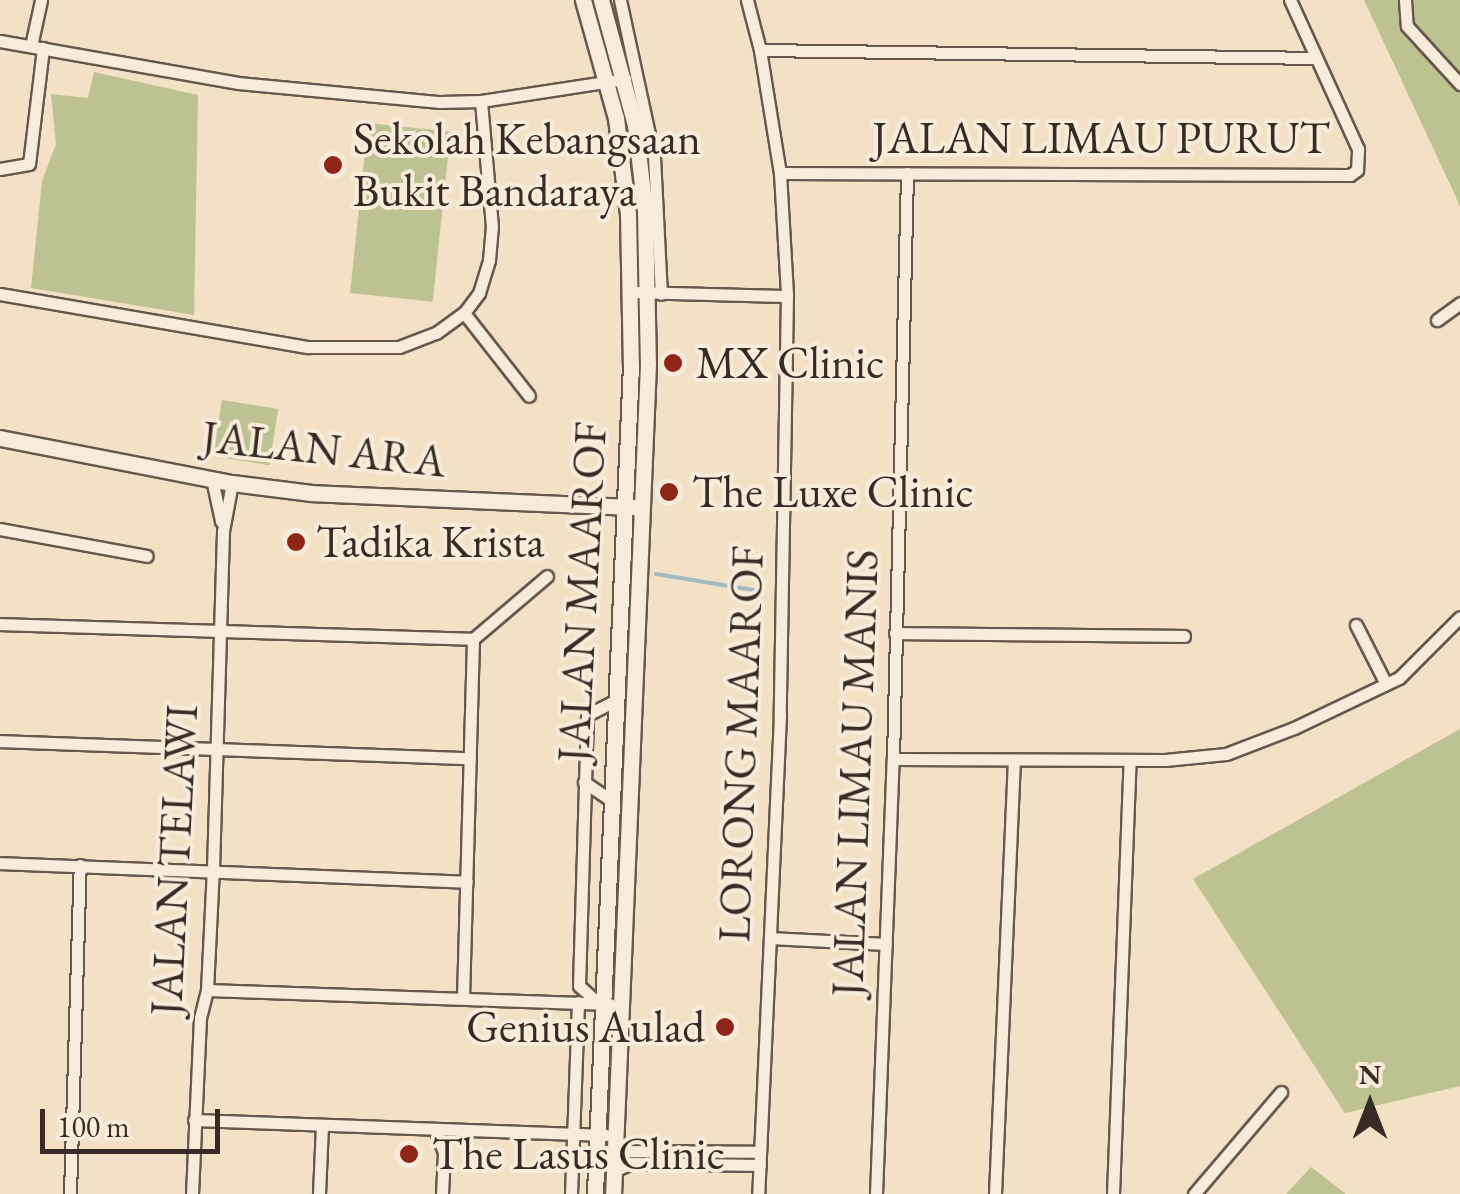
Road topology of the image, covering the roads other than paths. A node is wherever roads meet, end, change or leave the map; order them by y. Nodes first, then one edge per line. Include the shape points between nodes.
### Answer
1 (41, 0) edge
2 (583, 0) edge
3 (600, 0) edge
4 (620, 0) edge
5 (746, 0) edge
6 (1290, 0) edge
7 (1404, 0) edge
8 (0, 41) edge
9 (37, 47) junction
10 (760, 50) junction
11 (1316, 58) junction
12 (616, 80) junction
13 (1460, 84) edge
14 (481, 101) junction
15 (0, 169) edge
16 (780, 173) junction
17 (907, 173) junction
18 (646, 293) junction
19 (0, 294) edge
20 (787, 296) junction
21 (1460, 304) edge
22 (464, 313) junction
23 (1437, 320) dead end
24 (529, 396) dead end
25 (0, 438) edge
26 (212, 479) junction
27 (232, 483) junction
28 (636, 507) junction
29 (0, 528) edge
30 (223, 530) junction
31 (146, 556) dead end
32 (548, 576) dead end
33 (1460, 617) edge
34 (0, 624) edge
35 (1356, 625) dead end
36 (219, 632) junction
37 (895, 633) junction
38 (1184, 636) dead end
39 (473, 639) junction
40 (1386, 684) junction
41 (613, 702) junction
42 (0, 741) edge
43 (216, 749) junction
44 (470, 758) junction
45 (893, 759) junction
46 (1130, 760) junction
47 (1014, 762) junction
48 (584, 782) junction
49 (610, 799) junction
50 (0, 863) edge
51 (80, 865) junction
52 (213, 870) junction
53 (467, 882) junction
54 (770, 938) junction
55 (886, 944) junction
56 (579, 986) junction
57 (207, 990) junction
58 (464, 998) junction
59 (533, 1001) junction
60 (578, 1002) junction
61 (601, 1004) junction
62 (620, 1004) junction
63 (1280, 1092) dead end
64 (194, 1120) junction
65 (322, 1125) junction
66 (435, 1129) junction
67 (573, 1134) junction
68 (596, 1143) junction
69 (614, 1143) junction
70 (736, 1158) junction
71 (760, 1158) junction
72 (614, 1171) junction
73 (70, 1194) edge
74 (192, 1194) edge
75 (319, 1194) edge
76 (442, 1194) edge
77 (571, 1194) edge
78 (595, 1194) edge
79 (613, 1194) edge
80 (758, 1194) edge
81 (876, 1194) edge
82 (995, 1194) edge
83 (1114, 1194) edge
84 (1194, 1194) edge

1 - 9 street
2 - 12 main road, JALAN MAAROF
3 - 12 main road, JALAN MAAROF
4 - 18 street, JALAN MAAROF via 654,158
5 - 10 street, LORONG MAAROF
6 - 11 street, JALAN LIMAU PURUT
7 - 13 street via 1408,26
8 - 9 street
9 - 14 street via 238,83
9 - 15 street via 29,164
10 - 11 street
10 - 16 street, LORONG MAAROF
11 - 17 street, JALAN LIMAU PURUT via 1358,149 1357,170 1340,178
12 - 14 street
12 - 18 main road, JALAN MAAROF via 644,212
14 - 22 street via 491,244 479,293
16 - 17 street, JALAN LIMAU PURUT
16 - 20 street, LORONG MAAROF
17 - 37 street, JALAN LIMAU MANIS
18 - 20 street
18 - 28 main road, JALAN MAAROF
19 - 22 street via 352,350 399,346 436,333
20 - 54 street, LORONG MAAROF
21 - 23 street
22 - 24 street
25 - 26 main road, JALAN ARA
26 - 27 main road, JALAN ARA
26 - 30 street, JALAN TELAWI
27 - 28 main road, JALAN ARA via 356,497
27 - 30 street, JALAN TELAWI
28 - 41 main road, JALAN MAAROF
28 - 62 main road, JALAN MAAROF
29 - 31 street
30 - 36 street, JALAN TELAWI
32 - 39 street
33 - 40 street via 1440,642
34 - 36 street
35 - 40 street
36 - 39 street
36 - 43 street, JALAN TELAWI
37 - 38 street
37 - 45 street, JALAN LIMAU MANIS
39 - 44 street
40 - 46 street via 1226,754
41 - 48 street via 587,715
41 - 49 main road, JALAN MAAROF
42 - 43 street
43 - 44 street
43 - 52 street, JALAN TELAWI
44 - 53 street
45 - 47 street
45 - 55 street, JALAN LIMAU MANIS
46 - 47 street
46 - 83 street
47 - 82 street
48 - 49 street
48 - 56 street
49 - 61 main road, JALAN MAAROF
50 - 51 street
51 - 52 street
51 - 73 street
52 - 53 street
52 - 57 street, JALAN TELAWI
53 - 58 street
54 - 55 street
54 - 71 street, LORONG MAAROF
55 - 81 street, JALAN LIMAU MANIS
56 - 59 street via 574,994
56 - 61 street
57 - 58 street
57 - 64 street, JALAN TELAWI
58 - 59 street
59 - 60 street
60 - 61 street
60 - 67 street
61 - 62 street
61 - 68 main road, JALAN MAAROF
62 - 69 main road, JALAN MAAROF
63 - 84 street
64 - 65 street
64 - 74 street, JALAN TELAWI
65 - 66 street
65 - 75 street
66 - 67 street
66 - 76 street via 444,1153
67 - 68 street
67 - 77 street
68 - 69 street
68 - 78 main road, JALAN MAAROF
69 - 70 street
69 - 72 main road, JALAN MAAROF
70 - 71 street
70 - 72 street via 631,1162
71 - 80 street, LORONG MAAROF
72 - 79 main road, JALAN MAAROF

